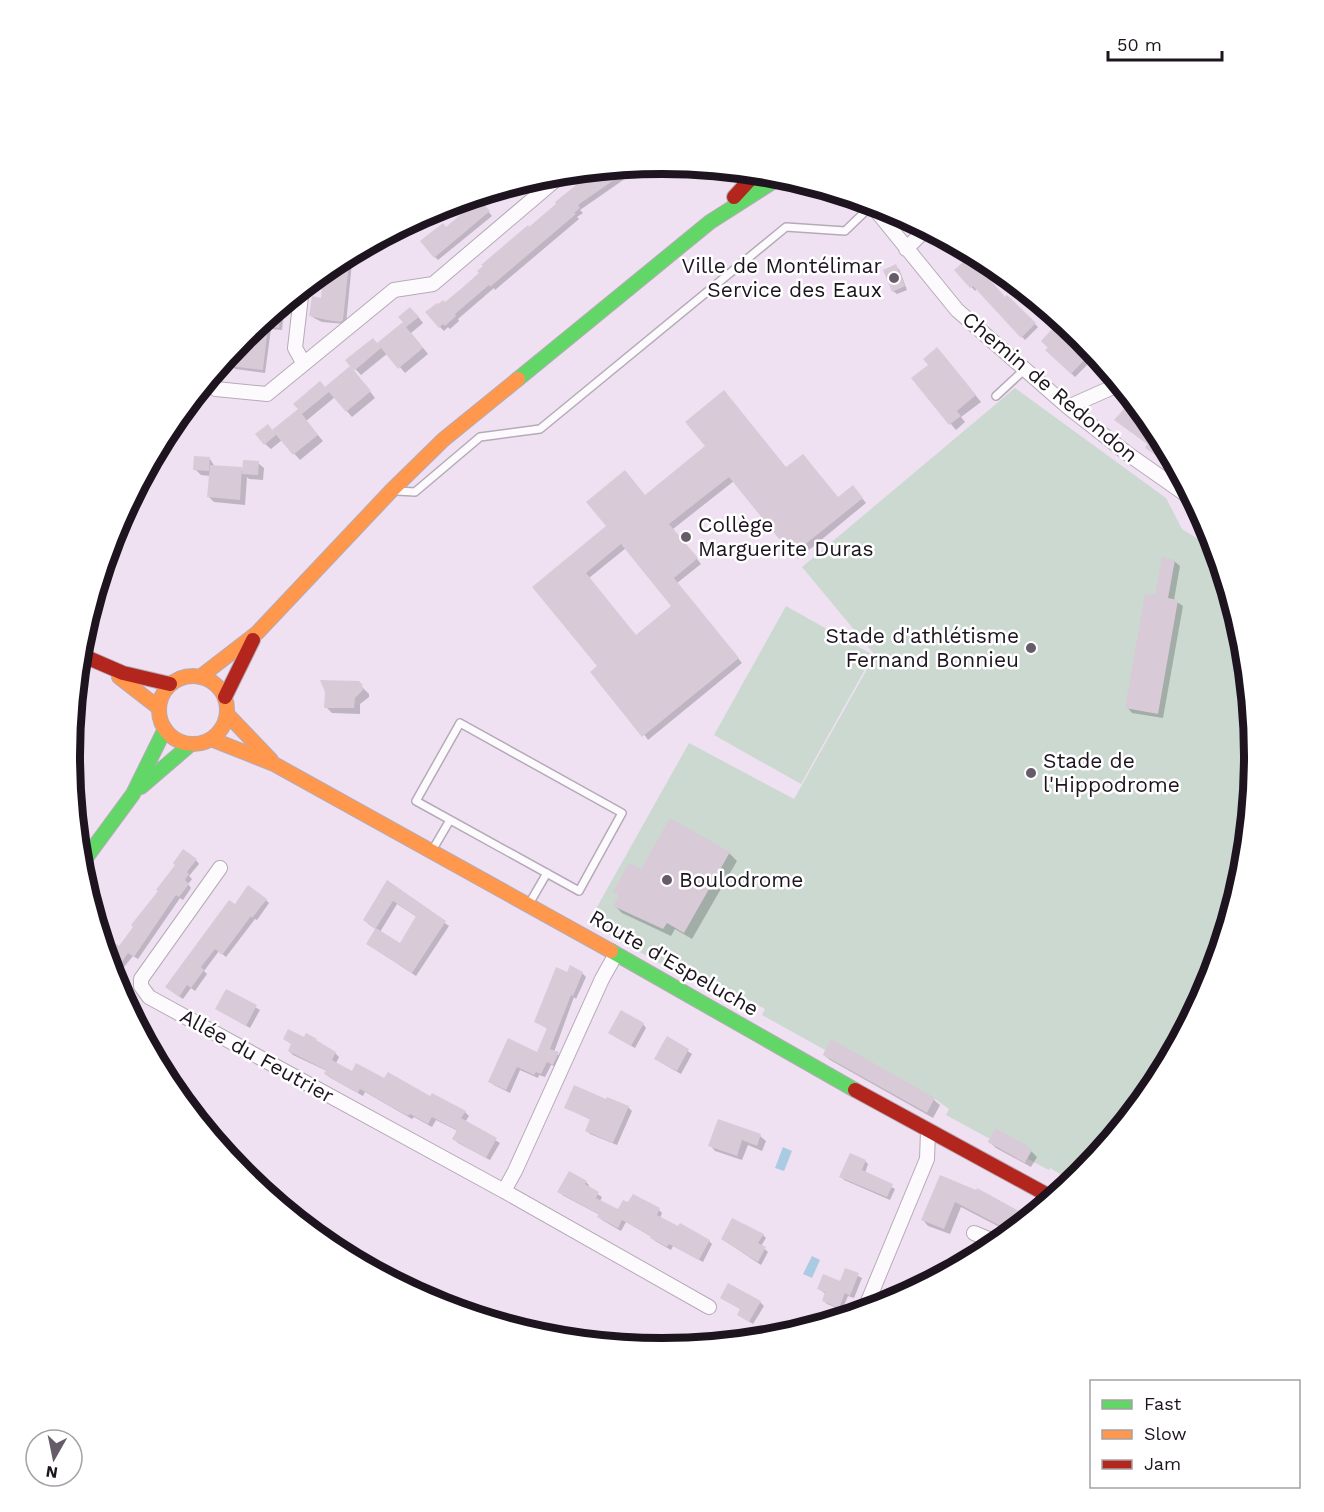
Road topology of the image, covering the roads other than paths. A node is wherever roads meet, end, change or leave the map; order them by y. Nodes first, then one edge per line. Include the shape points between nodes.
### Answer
1 (749, 180) edge
2 (767, 183) edge
3 (550, 185) edge
4 (865, 210) edge
5 (882, 217) edge
6 (710, 222) junction
7 (920, 234) edge
8 (906, 249) junction
9 (301, 299) edge
10 (304, 364) junction
11 (1024, 370) junction
12 (214, 384) edge
13 (1113, 387) edge
14 (996, 396) dead end
15 (1068, 407) junction
16 (1180, 490) edge
17 (391, 491) junction
18 (256, 633) junction
19 (88, 659) edge
20 (108, 669) junction
21 (200, 677) junction
22 (170, 684) junction
23 (225, 697) junction
24 (159, 708) junction
25 (227, 714) junction
26 (165, 729) junction
27 (211, 739) junction
28 (191, 744) junction
29 (274, 764) junction
30 (133, 794) junction
31 (450, 820) junction
32 (432, 850) junction
33 (88, 855) edge
34 (220, 868) dead end
35 (547, 873) junction
36 (529, 904) junction
37 (616, 954) junction
38 (928, 1131) junction
39 (504, 1191) junction
40 (1046, 1194) edge
41 (974, 1233) dead end
42 (987, 1239) edge
43 (868, 1300) edge
44 (709, 1307) dead end

1 - 6 main road
2 - 6 main road
3 - 10 street via 433,284 394,291
4 - 17 lane via 845,231 786,226 540,429 480,437 415,492
5 - 8 street, Chemin de Redondon
6 - 17 main road via 443,440
7 - 8 street
8 - 11 street, Chemin de Redondon via 957,310
9 - 10 street via 295,348
10 - 12 street via 267,394 216,389
11 - 14 lane
11 - 15 street, Chemin de Redondon
13 - 15 street
15 - 16 street, Chemin de Redondon
17 - 18 main road
18 - 21 main road
18 - 23 main road
19 - 20 main road
20 - 22 main road via 139,680
20 - 24 main road
21 - 22 main road via 189,676
21 - 23 main road via 219,688
22 - 24 main road
23 - 25 main road
24 - 26 main road
25 - 27 main road
25 - 29 main road, Route d'Espeluche
26 - 28 main road via 181,742
26 - 30 main road
27 - 28 main road
27 - 29 main road, Route d'Espeluche
28 - 30 main road
29 - 32 main road, Route d'Espeluche
30 - 33 main road
31 - 32 lane
31 - 35 lane
31 - 35 lane via 416,801 460,723 622,813 579,891
32 - 36 main road, Route d'Espeluche
34 - 39 street, Allée du Feutrier via 141,979 149,997
35 - 36 lane
36 - 37 main road, Route d'Espeluche
37 - 38 main road, Route d'Espeluche
37 - 39 street
38 - 40 main road, Route d'Espeluche
38 - 43 street via 927,1159
39 - 44 street, Allée du Feutrier
41 - 42 street

